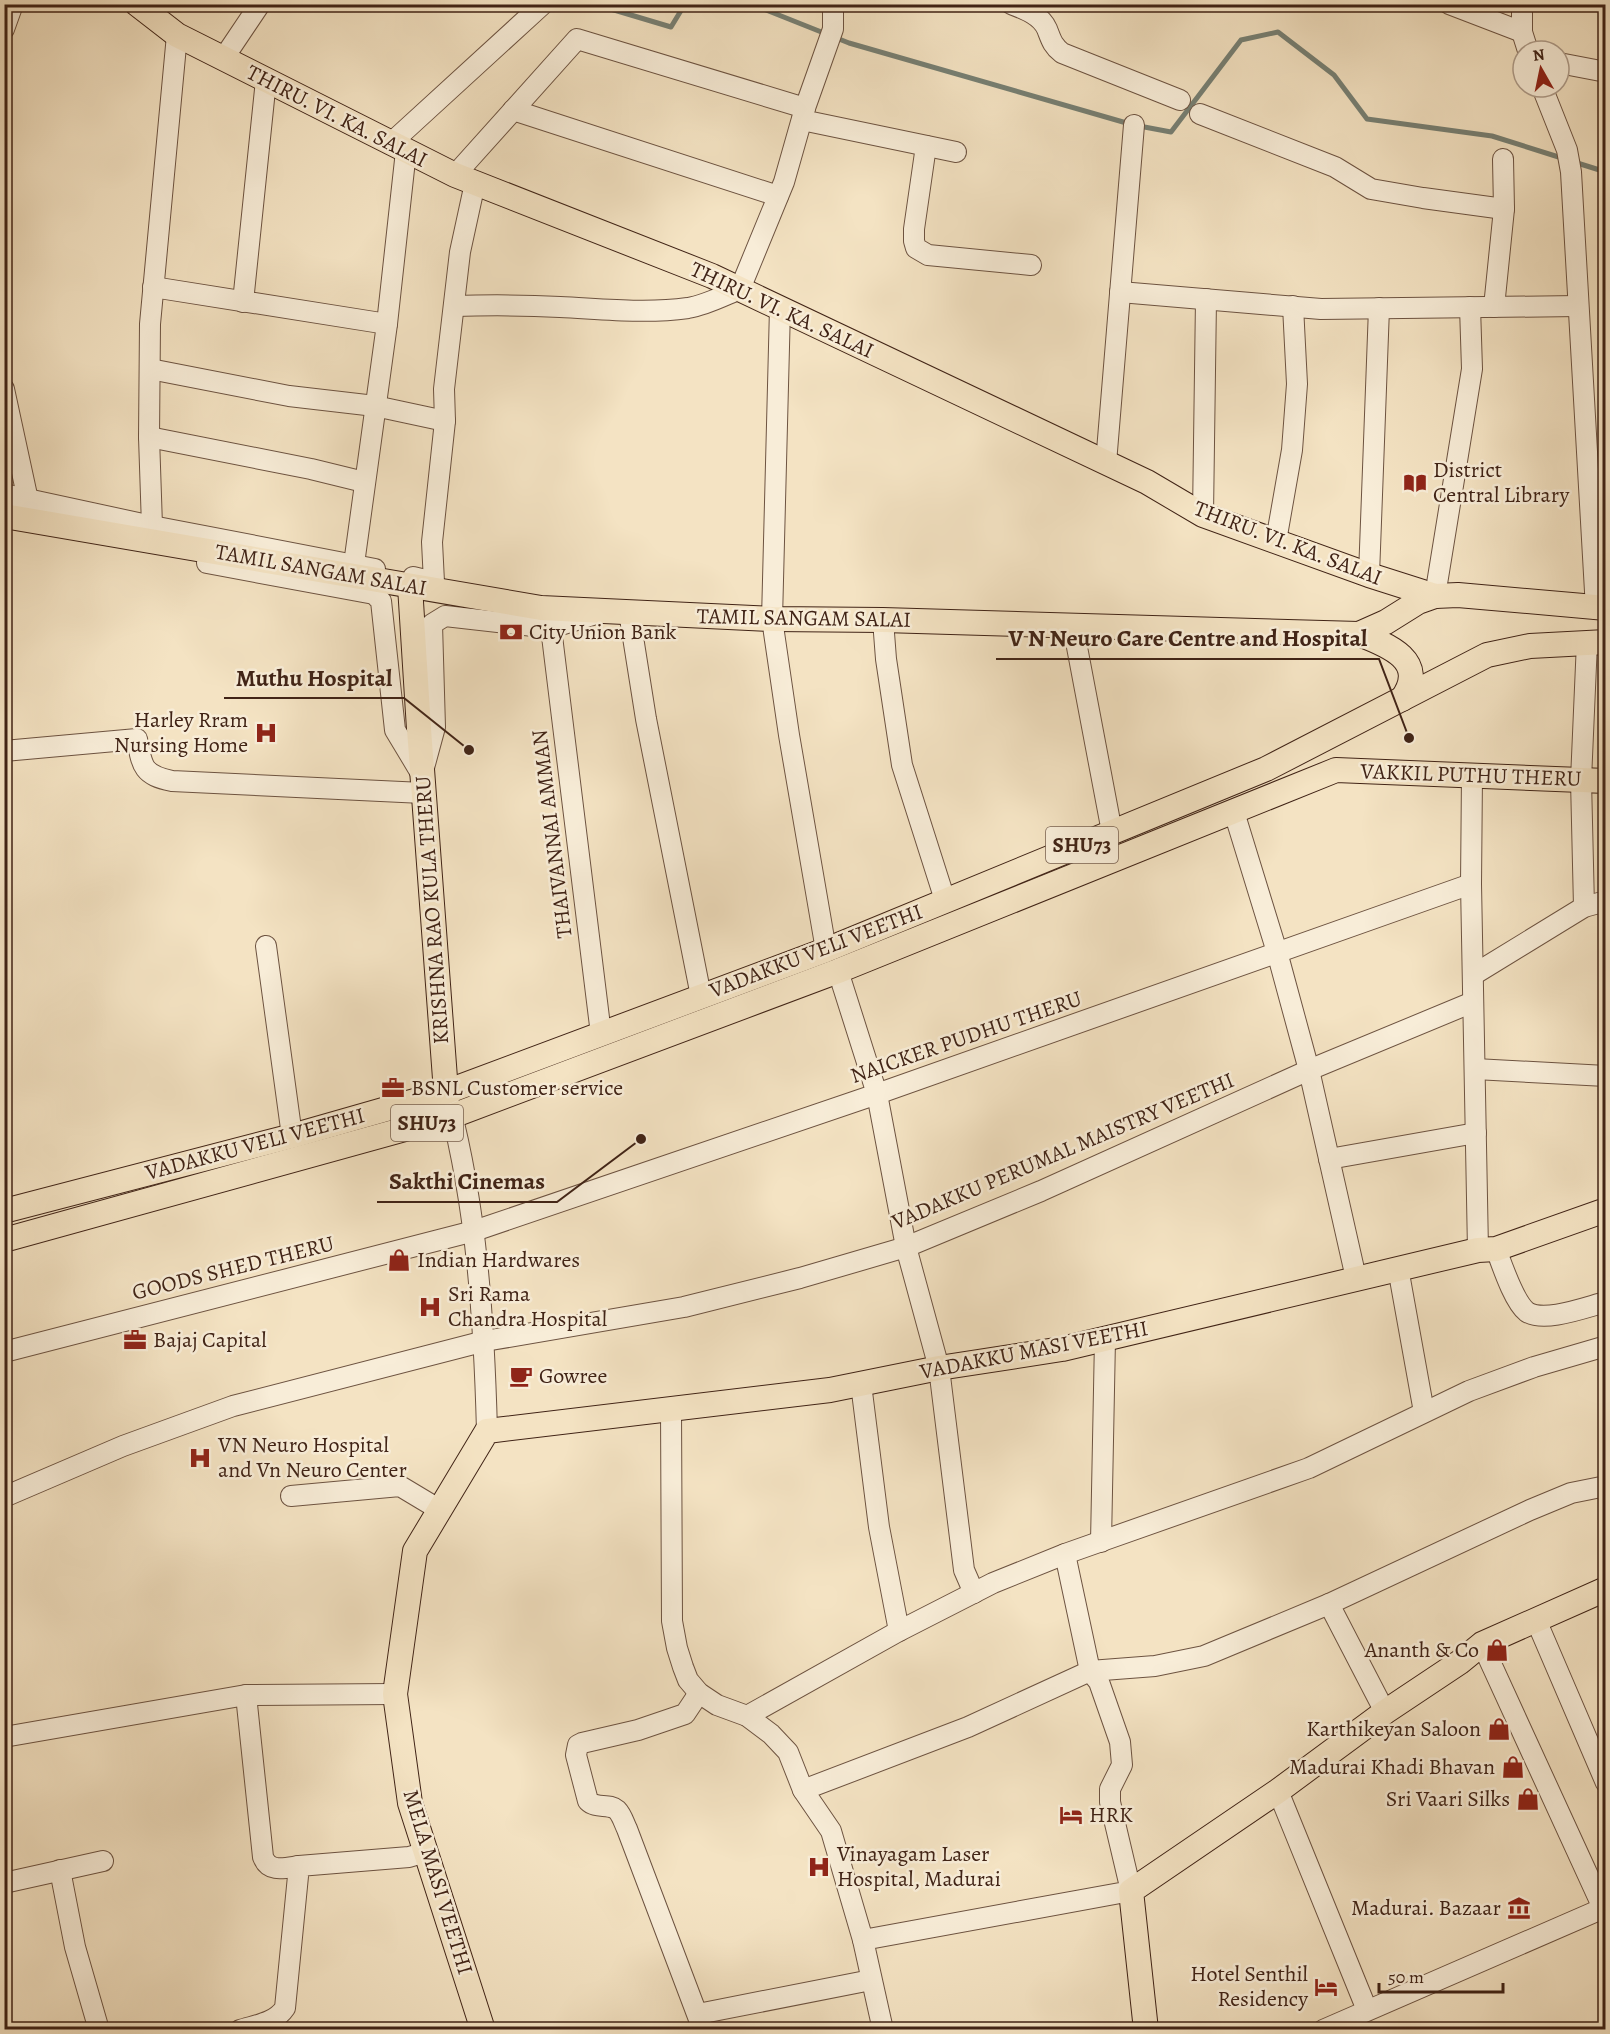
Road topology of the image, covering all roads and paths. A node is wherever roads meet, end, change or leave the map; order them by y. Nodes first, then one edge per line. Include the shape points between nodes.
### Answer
1 (13, 4) edge
2 (260, 4) edge
3 (543, 4) edge
4 (833, 4) edge
5 (1011, 4) edge
6 (1449, 4) edge
7 (1522, 4) edge
8 (148, 8) edge
9 (4, 29) edge
10 (177, 35) junction
11 (1519, 39) edge
12 (1525, 39) edge
13 (224, 59) junction
14 (1571, 65) edge
15 (1605, 72) edge
16 (266, 80) junction
17 (1547, 99) edge
18 (1180, 100) dead end
19 (513, 110) junction
20 (803, 114) junction
21 (1200, 114) dead end
22 (1134, 126) dead end
23 (926, 146) junction
24 (398, 148) junction
25 (956, 152) dead end
26 (1503, 159) dead end
27 (465, 179) junction
28 (778, 196) junction
29 (1504, 209) junction
30 (1031, 265) dead end
31 (153, 287) junction
32 (740, 289) junction
33 (1120, 292) junction
34 (1206, 299) junction
35 (243, 302) junction
36 (454, 306) junction
37 (1293, 306) junction
38 (1578, 306) junction
39 (1470, 307) junction
40 (1494, 307) junction
41 (780, 308) junction
42 (1379, 308) junction
43 (387, 324) junction
44 (150, 369) junction
45 (4, 389) edge
46 (375, 406) junction
47 (445, 421) junction
48 (149, 437) junction
49 (1106, 463) junction
50 (364, 482) junction
51 (4, 494) edge
52 (28, 500) junction
53 (1203, 515) junction
54 (4, 516) edge
55 (4, 525) edge
56 (152, 526) junction
57 (1276, 541) junction
58 (354, 564) junction
59 (1369, 575) junction
60 (422, 584) junction
61 (1435, 597) junction
62 (1600, 608) edge
63 (628, 612) junction
64 (546, 618) junction
65 (772, 619) junction
66 (884, 620) junction
67 (1073, 626) junction
68 (1359, 634) junction
69 (1596, 642) edge
70 (1402, 699) junction
71 (1335, 734) junction
72 (4, 751) edge
73 (1336, 770) junction
74 (1472, 775) junction
75 (1581, 780) junction
76 (1605, 781) edge
77 (423, 784) junction
78 (1234, 812) junction
79 (1112, 832) junction
80 (1471, 884) junction
81 (945, 900) junction
82 (1605, 901) edge
83 (1584, 906) junction
84 (266, 946) dead end
85 (826, 950) junction
86 (1277, 952) junction
87 (838, 971) junction
88 (1473, 975) junction
89 (701, 996) junction
90 (1473, 1002) junction
91 (601, 1034) junction
92 (1475, 1069) junction
93 (1309, 1070) junction
94 (1605, 1076) edge
95 (446, 1092) junction
96 (877, 1094) junction
97 (452, 1116) junction
98 (1476, 1133) junction
99 (292, 1136) junction
100 (1329, 1159) junction
101 (1605, 1210) edge
102 (4, 1211) edge
103 (474, 1230) junction
104 (4, 1240) edge
105 (906, 1247) junction
106 (1487, 1249) junction
107 (1398, 1268) junction
108 (1356, 1278) junction
109 (1605, 1302) edge
110 (1105, 1339) junction
111 (484, 1341) junction
112 (1605, 1346) edge
113 (4, 1352) edge
114 (939, 1368) junction
115 (861, 1383) junction
116 (671, 1409) junction
117 (1424, 1412) junction
118 (487, 1431) junction
119 (1605, 1486) edge
120 (291, 1496) dead end
121 (4, 1497) edge
122 (440, 1510) junction
123 (1101, 1542) junction
124 (1065, 1554) junction
125 (1605, 1589) edge
126 (974, 1593) junction
127 (1329, 1604) junction
128 (1536, 1620) junction
129 (899, 1631) junction
130 (1482, 1644) junction
131 (1090, 1671) junction
132 (699, 1693) junction
133 (395, 1694) junction
134 (246, 1695) junction
135 (1385, 1712) junction
136 (747, 1716) junction
137 (4, 1737) edge
138 (1605, 1783) edge
139 (803, 1790) junction
140 (1278, 1791) junction
141 (426, 1852) junction
142 (103, 1861) dead end
143 (299, 1866) junction
144 (60, 1870) junction
145 (4, 1883) edge
146 (1131, 1891) junction
147 (1604, 1908) edge
148 (862, 1940) junction
149 (872, 1980) junction
150 (1367, 2010) junction
151 (700, 2022) edge
152 (99, 2030) edge
153 (240, 2030) edge
154 (483, 2030) edge
155 (883, 2030) edge
156 (1146, 2030) edge
157 (1323, 2030) edge

1 - 9 street
2 - 13 street
3 - 24 street
4 - 20 street via 831,37
5 - 18 street via 1041,20 1062,53
6 - 11 street
7 - 12 street
8 - 10 main road, THIRU. VI. KA. SALAI
10 - 13 main road, THIRU. VI. KA. SALAI
10 - 31 street
13 - 16 main road, THIRU. VI. KA. SALAI
14 - 15 street
16 - 24 main road, THIRU. VI. KA. SALAI
16 - 35 street
17 - 38 street via 1567,150 1571,172
19 - 20 street via 577,39
19 - 27 street
19 - 28 street
20 - 23 street
20 - 28 street
21 - 29 street via 1335,167 1371,189
22 - 33 street
23 - 25 street
23 - 30 street via 914,229 916,248 928,255
24 - 27 main road, THIRU. VI. KA. SALAI
24 - 43 street
26 - 29 street
27 - 32 main road, THIRU. VI. KA. SALAI
27 - 36 street
28 - 32 street
29 - 40 street
31 - 35 street
31 - 44 street
32 - 36 street via 689,308
32 - 41 main road, THIRU. VI. KA. SALAI
33 - 34 street
33 - 49 street
34 - 37 street
34 - 53 street
35 - 43 street
36 - 47 street via 444,389
37 - 42 street
37 - 57 street via 1297,384 1292,450
38 - 40 street
38 - 62 street
39 - 40 street
39 - 42 street
39 - 61 street via 1472,369
41 - 49 main road, THIRU. VI. KA. SALAI
41 - 65 street
42 - 59 street
43 - 46 street
44 - 46 street via 288,396
44 - 48 street
45 - 52 street
46 - 47 street
46 - 50 street
47 - 60 street via 432,542
48 - 50 street
48 - 56 street
49 - 53 main road, THIRU. VI. KA. SALAI
50 - 58 street
51 - 52 street
52 - 56 street
53 - 57 main road, THIRU. VI. KA. SALAI
54 - 60 main road, TAMIL SANGAM SALAI
55 - 77 street via 374,594 381,601 395,730
56 - 58 street
57 - 59 main road, THIRU. VI. KA. SALAI
58 - 60 street
59 - 61 main road, THIRU. VI. KA. SALAI
60 - 64 main road, TAMIL SANGAM SALAI
60 - 77 main road, KRISHNA RAO KULA THERU via 419,729
61 - 62 main road via 1458,595
61 - 68 main road
63 - 64 main road, TAMIL SANGAM SALAI
63 - 65 main road, TAMIL SANGAM SALAI
63 - 89 street
64 - 77 street via 445,616 432,624 435,727
64 - 91 street, THAIVANNAI AMMAN
65 - 66 main road, TAMIL SANGAM SALAI
65 - 85 street
66 - 67 main road, TAMIL SANGAM SALAI
66 - 81 street via 902,765
67 - 68 main road, TAMIL SANGAM SALAI
67 - 79 street
68 - 70 main road via 1394,648 1403,657 1411,676 1410,687
69 - 70 main road, VADAKKU VELI VEETHI / SHU73 via 1530,646 1487,655
69 - 75 street
70 - 71 main road, VADAKKU VELI VEETHI / SHU73
71 - 73 main road via 1330,749
71 - 79 main road, VADAKKU VELI VEETHI / SHU73 via 1266,769
72 - 77 street via 137,740 141,764 148,773 166,780
73 - 74 main road, VAKKIL PUTHU THERU
73 - 78 main road, VADAKKU VELI VEETHI / SHU73
74 - 75 main road, VAKKIL PUTHU THERU
74 - 80 street
75 - 76 main road, VAKKIL PUTHU THERU
75 - 83 street
77 - 95 main road, KRISHNA RAO KULA THERU
78 - 86 street
78 - 87 main road, VADAKKU VELI VEETHI / SHU73
79 - 81 main road, VADAKKU VELI VEETHI / SHU73
80 - 86 street, NAICKER PUDHU THERU
80 - 88 street
81 - 85 main road, VADAKKU VELI VEETHI / SHU73
82 - 83 street
83 - 88 street
84 - 99 street
85 - 89 main road, VADAKKU VELI VEETHI / SHU73
86 - 93 street
86 - 96 street, NAICKER PUDHU THERU
87 - 96 street
87 - 97 main road, VADAKKU VELI VEETHI / SHU73
88 - 90 street
89 - 91 main road, VADAKKU VELI VEETHI / SHU73
90 - 92 street
90 - 93 street, VADAKKU PERUMAL MAISTRY VEETHI
91 - 95 main road, VADAKKU VELI VEETHI / SHU73
92 - 94 street
92 - 98 street
93 - 100 street
93 - 105 street, VADAKKU PERUMAL MAISTRY VEETHI via 1041,1191
95 - 97 street
95 - 99 main road, VADAKKU VELI VEETHI / SHU73
96 - 103 street, NAICKER PUDHU THERU
96 - 105 street
97 - 103 street
97 - 104 main road, VADAKKU VELI VEETHI / SHU73
98 - 100 street
98 - 106 street
99 - 102 main road, VADAKKU VELI VEETHI / SHU73
100 - 108 street
101 - 106 main road, VADAKKU MASI VEETHI
103 - 111 street
103 - 113 street, GOODS SHED THERU
105 - 111 street, VADAKKU PERUMAL MAISTRY VEETHI via 684,1307
105 - 114 street
106 - 107 main road, VADAKKU MASI VEETHI
106 - 109 street via 1526,1311 1555,1315
107 - 108 main road, VADAKKU MASI VEETHI
107 - 117 street
108 - 110 main road, VADAKKU MASI VEETHI
110 - 114 main road, VADAKKU MASI VEETHI
110 - 123 street
111 - 118 street
111 - 121 street, VADAKKU PERUMAL MAISTRY VEETHI via 233,1406 123,1446
112 - 117 street via 1469,1390
114 - 115 main road, VADAKKU MASI VEETHI
114 - 126 street via 964,1570
115 - 116 main road, VADAKKU MASI VEETHI
115 - 129 street via 879,1527
116 - 118 main road, VADAKKU MASI VEETHI
116 - 132 street via 672,1621 683,1667
117 - 123 street via 1309,1468
118 - 122 main road, MELA MASI VEETHI
119 - 127 street via 1571,1493 1530,1510
120 - 122 street via 400,1486
122 - 133 main road, MELA MASI VEETHI via 415,1551
123 - 124 street
124 - 126 street
124 - 131 street
125 - 128 main road
126 - 129 street
127 - 131 street via 1204,1656 1155,1666
127 - 135 street
128 - 130 main road
128 - 138 street
129 - 136 street
130 - 135 main road
130 - 147 street
131 - 139 street via 968,1727
131 - 146 street via 1099,1682 1120,1742 1122,1765 1110,1789 1110,1802
132 - 136 street via 717,1705
132 - 151 street via 685,1714 582,1743 576,1750 588,1801 617,1810 627,1829
133 - 134 street
133 - 141 main road, MELA MASI VEETHI via 410,1803
134 - 137 street
134 - 143 street via 263,1857 269,1867 277,1869
135 - 140 main road
136 - 139 street via 788,1752
139 - 148 street via 831,1831
140 - 146 main road
140 - 150 street
141 - 143 street via 409,1857
141 - 154 main road, MELA MASI VEETHI
142 - 144 street
143 - 153 street via 285,2008 272,2020
144 - 145 street
144 - 152 street via 75,1947
146 - 148 street
146 - 156 main road
147 - 150 street
148 - 149 street
149 - 151 street
149 - 155 street
150 - 157 street

